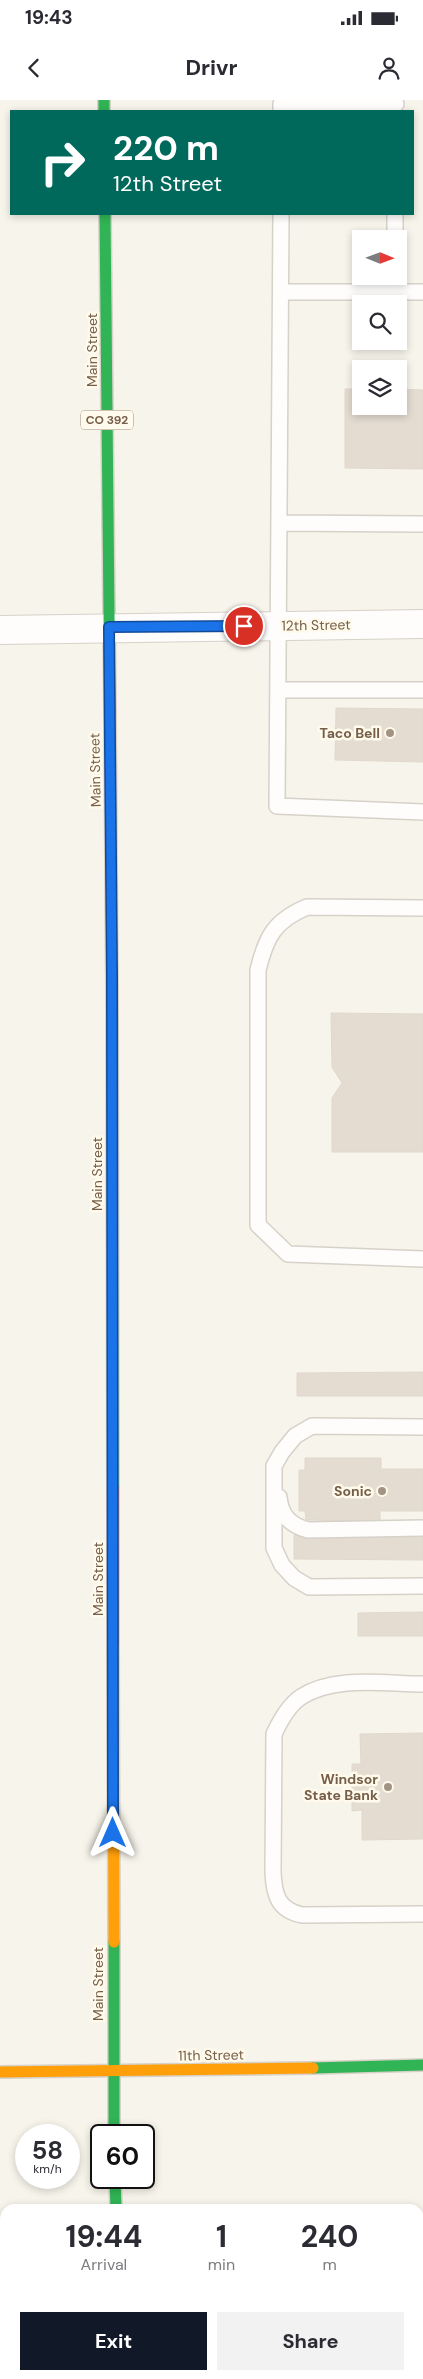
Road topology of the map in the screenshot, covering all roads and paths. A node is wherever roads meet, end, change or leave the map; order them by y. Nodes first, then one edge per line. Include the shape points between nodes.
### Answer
1 (396, 105) edge
2 (281, 110) edge
3 (106, 215) edge
4 (281, 215) edge
5 (396, 215) edge
6 (395, 230) edge
7 (395, 285) edge
8 (281, 292) junction
9 (395, 292) junction
10 (423, 292) edge
11 (279, 523) junction
12 (423, 524) edge
13 (423, 624) edge
14 (278, 626) junction
15 (109, 627) junction
16 (0, 630) edge
17 (278, 690) junction
18 (423, 690) edge
19 (423, 812) edge
20 (423, 908) edge
21 (423, 1259) edge
22 (423, 1426) edge
23 (274, 1466) junction
24 (423, 1528) edge
25 (423, 1586) edge
26 (423, 1684) edge
27 (423, 1914) edge
28 (423, 2065) edge
29 (0, 2072) edge
30 (114, 2072) junction
31 (114, 2124) edge
32 (115, 2189) edge
33 (116, 2204) edge

1 - 2 lane via 281,104
3 - 15 main road, Main Street / CO 392
4 - 8 lane
5 - 6 lane
7 - 9 lane
8 - 9 lane
8 - 11 lane
9 - 10 lane
11 - 12 lane
11 - 14 lane
13 - 14 street, 12th Street
14 - 15 street, 12th Street
14 - 17 lane
15 - 16 street, 12th Street
15 - 30 main road, Main Street / CO 392
17 - 18 lane
17 - 19 lane via 277,806
20 - 21 lane via 307,907 276,925 264,946 258,970 258,1225 288,1254
22 - 23 lane via 312,1426 295,1436
23 - 24 lane via 280,1507 296,1527 308,1530
23 - 25 lane via 274,1548 282,1565 294,1578 309,1587
26 - 27 lane via 347,1684 316,1690 300,1698 281,1718 274,1734 273,1872 274,1889 290,1913
28 - 30 main road, 11th Street
29 - 30 main road, 11th Street
30 - 31 main road, Main Street / CO 392
32 - 33 main road

